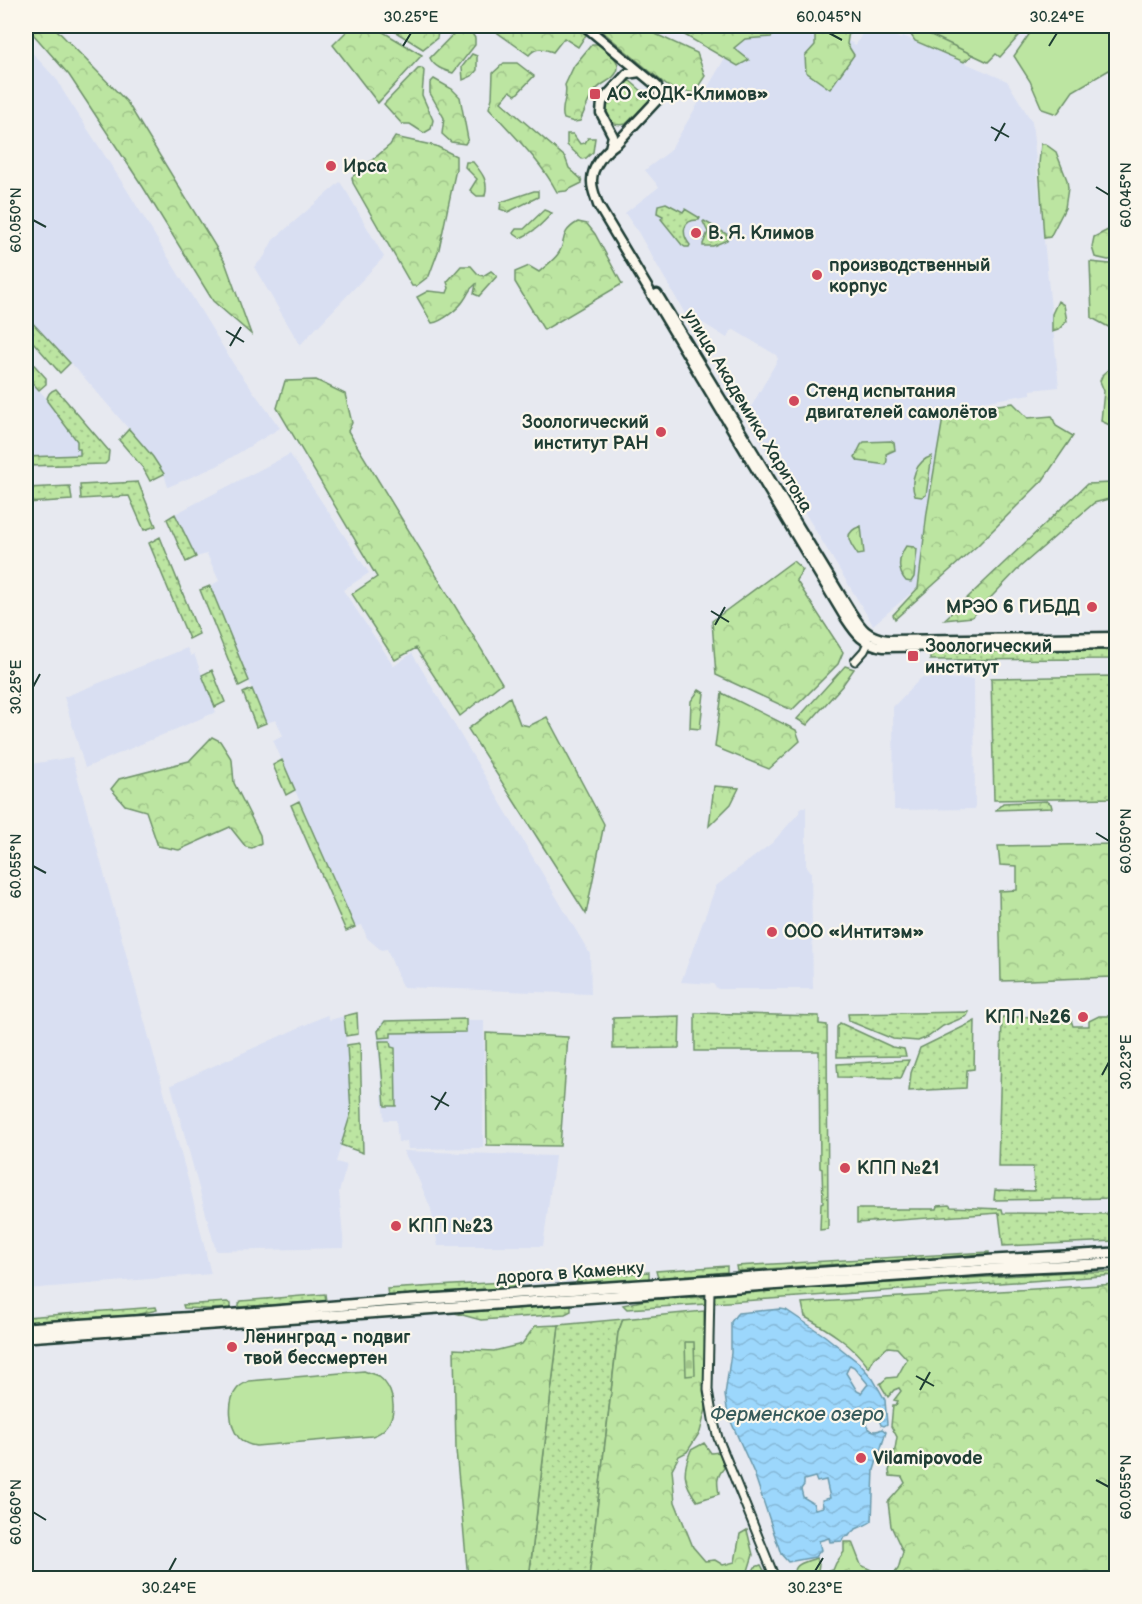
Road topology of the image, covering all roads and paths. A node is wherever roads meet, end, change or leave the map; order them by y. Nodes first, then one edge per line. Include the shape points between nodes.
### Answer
1 (585, 26) edge
2 (627, 62) junction
3 (640, 72) junction
4 (627, 74) junction
5 (608, 125) junction
6 (632, 126) junction
7 (610, 148) junction
8 (689, 352) junction
9 (1116, 638) edge
10 (868, 643) junction
11 (1116, 644) edge
12 (855, 661) dead end
13 (1116, 1253) edge
14 (1116, 1263) edge
15 (710, 1290) junction
16 (26, 1328) edge
17 (26, 1337) edge
18 (775, 1578) edge

1 - 2 street, улица Академика Харитона
2 - 3 street, улица Академика Харитона
2 - 4 street
3 - 4 street
3 - 6 street, улица Академика Харитона via 657,86 659,97
4 - 5 street via 602,102 601,113
5 - 6 street via 619,129
5 - 7 street via 613,136
6 - 7 street, улица Академика Харитона
7 - 8 street, улица Академика Харитона via 592,176 598,205
8 - 9 street, улица Академика Харитона via 859,626 871,636 888,640
8 - 10 street, улица Академика Харитона via 843,614
10 - 11 street via 885,647
10 - 12 street
13 - 16 main road, дорога в Каменку
14 - 15 main road, дорога в Каменку
15 - 17 main road, дорога в Каменку
15 - 18 street via 708,1390 713,1419

